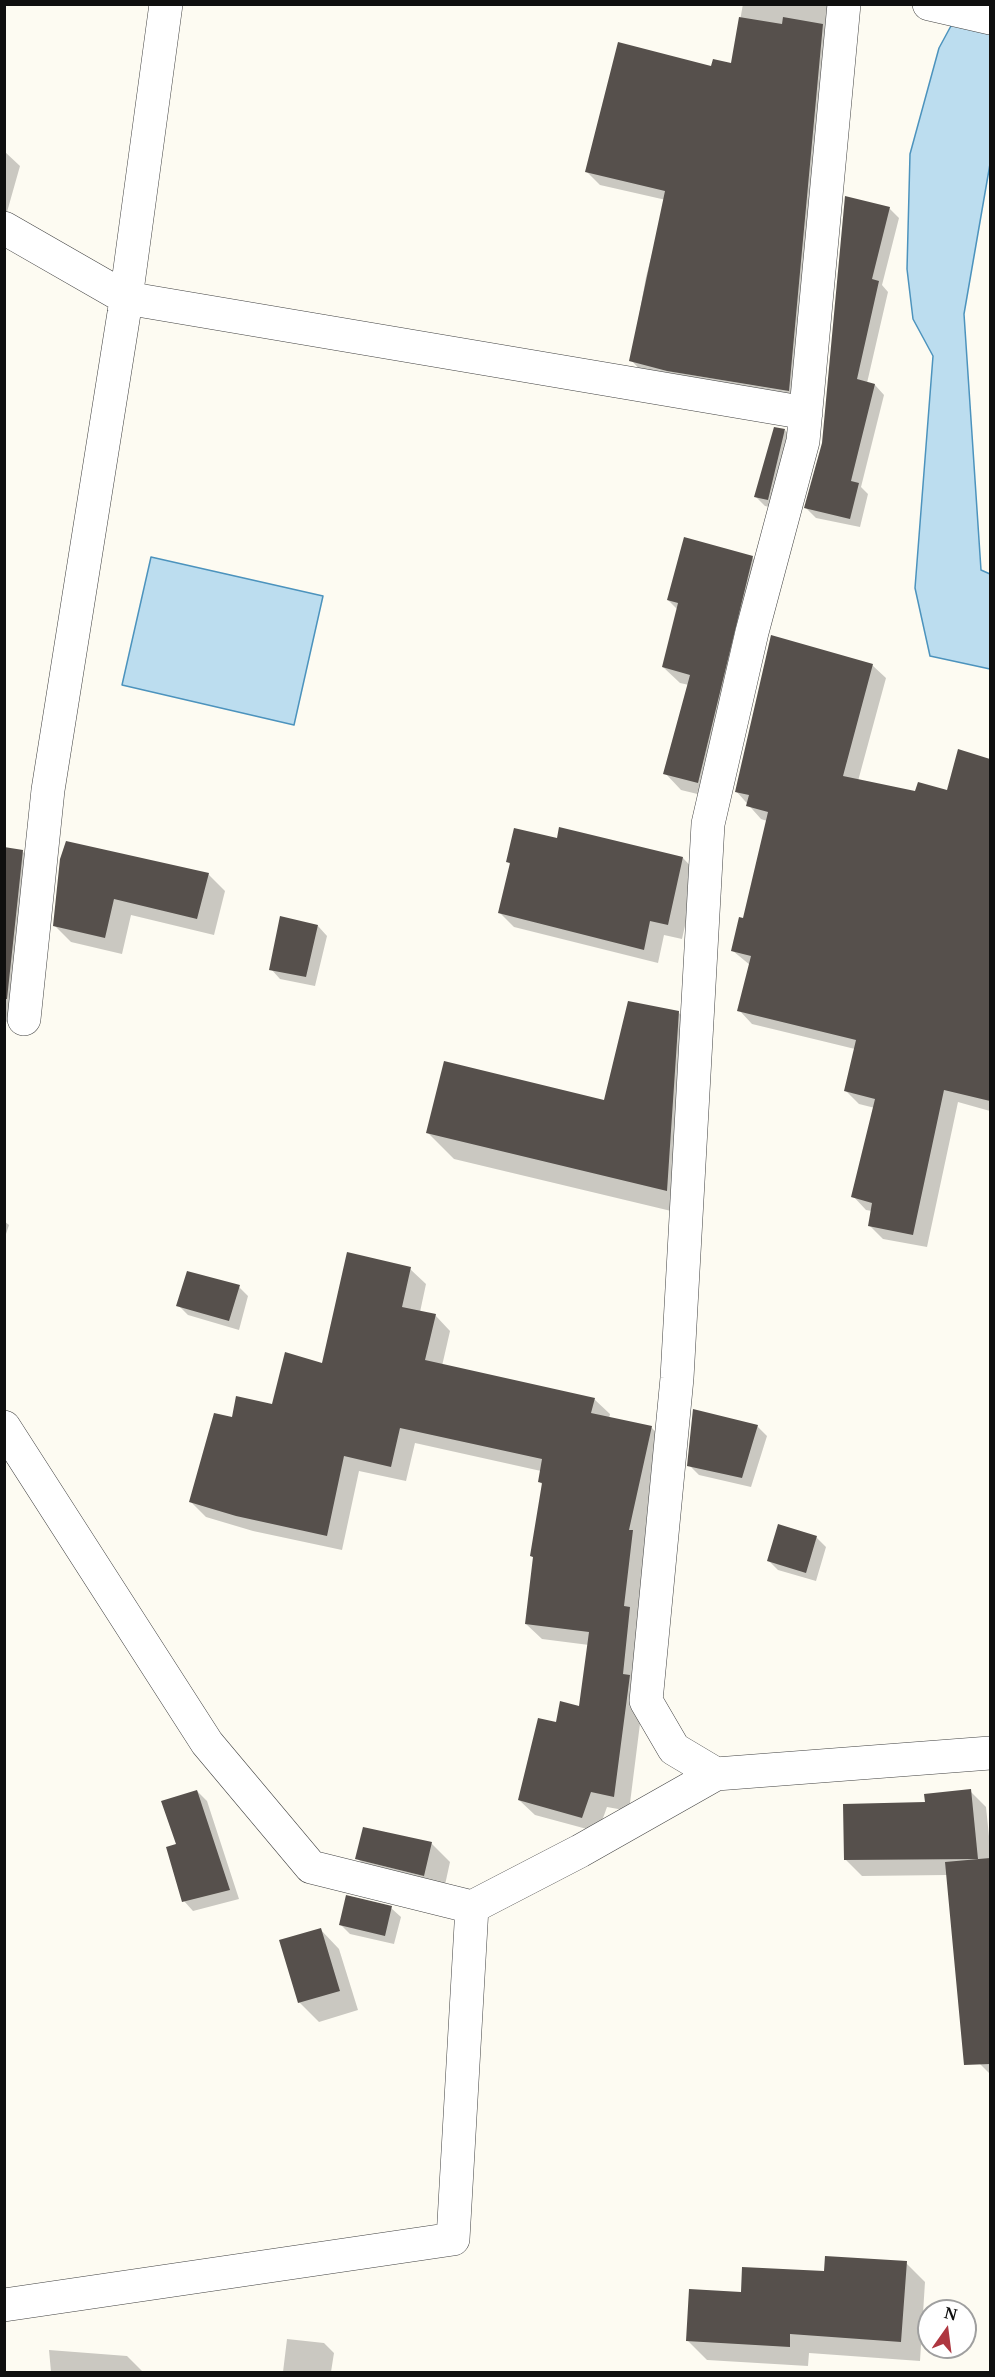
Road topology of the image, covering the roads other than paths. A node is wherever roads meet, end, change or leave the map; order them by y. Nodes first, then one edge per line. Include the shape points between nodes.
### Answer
1 (166, 4) edge
2 (844, 4) edge
3 (929, 4) edge
4 (990, 18) edge
5 (4, 228) edge
6 (126, 298) junction
7 (806, 413) junction
8 (24, 1019) dead end
9 (4, 1427) edge
10 (990, 1753) edge
11 (716, 1774) junction
12 (472, 1907) junction
13 (4, 2305) edge

1 - 6 street
2 - 7 street
3 - 4 street
5 - 6 street
6 - 7 street
6 - 8 street via 48,790
7 - 11 street via 803,441 752,632 708,824 677,1378 646,1701 674,1749
9 - 12 street via 207,1743 311,1867
10 - 11 street
11 - 12 street
12 - 13 street via 453,2239

